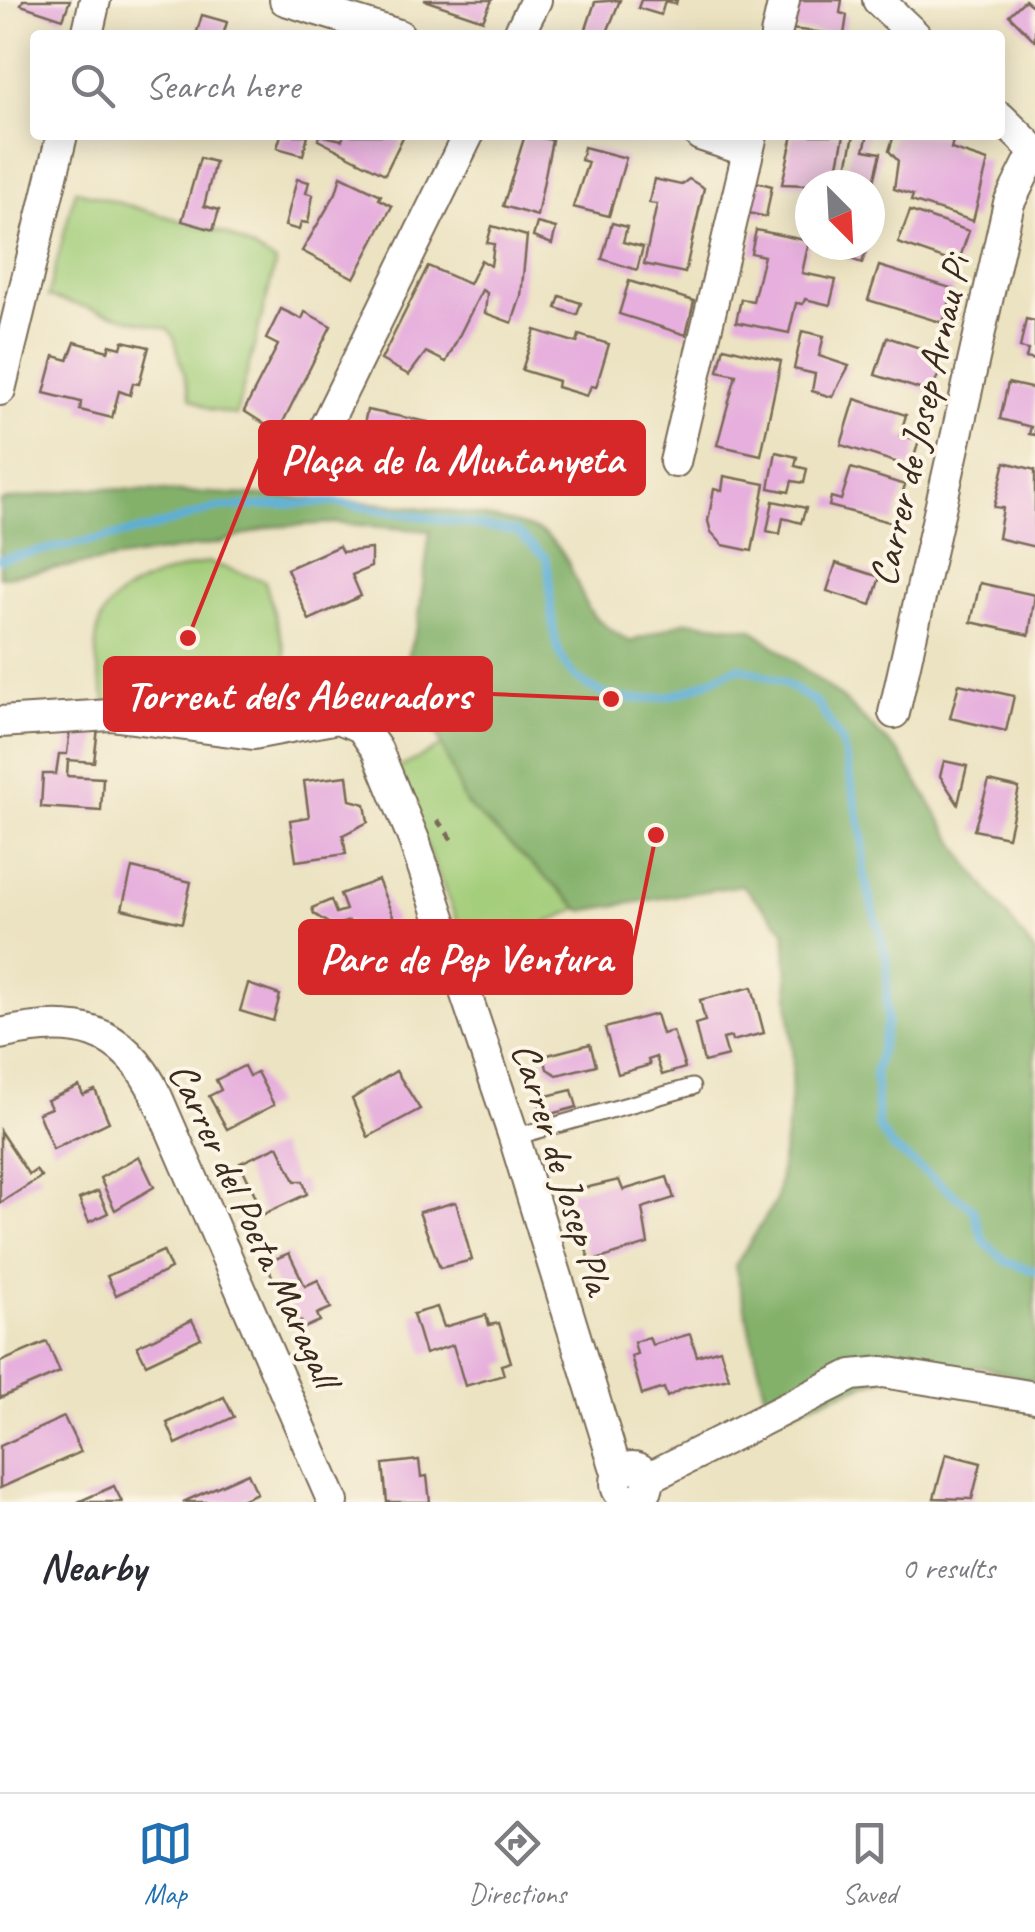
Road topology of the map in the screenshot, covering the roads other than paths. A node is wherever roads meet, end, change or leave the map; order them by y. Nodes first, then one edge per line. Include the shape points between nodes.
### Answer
1 (95, 0) edge
2 (285, 0) edge
3 (536, 0) edge
4 (784, 0) edge
5 (878, 0) edge
6 (88, 30) edge
7 (383, 30) edge
8 (521, 30) edge
9 (777, 30) edge
10 (909, 30) edge
11 (1005, 122) edge
12 (61, 140) edge
13 (466, 140) edge
14 (750, 143) edge
15 (1035, 151) edge
16 (0, 390) edge
17 (315, 447) dead end
18 (675, 462) dead end
19 (894, 712) dead end
20 (0, 722) edge
21 (0, 1034) edge
22 (692, 1088) dead end
23 (514, 1138) junction
24 (1035, 1397) edge
25 (631, 1489) edge
26 (333, 1502) edge

1 - 6 street
2 - 7 street
3 - 8 street
4 - 9 street
5 - 10 street
11 - 15 street
12 - 16 street
13 - 17 street
14 - 18 street
15 - 19 street, Carrer de Josep Arnau Pi via 1009,203
20 - 23 street, Carrer de Josep Pla via 110,715 253,734 338,718 361,727 414,840
21 - 26 street, Carrer del Poeta Maragall via 44,1026 88,1030 104,1034 139,1066
22 - 23 lane
23 - 25 street, Carrer de Josep Pla
24 - 25 street via 883,1372 852,1376

